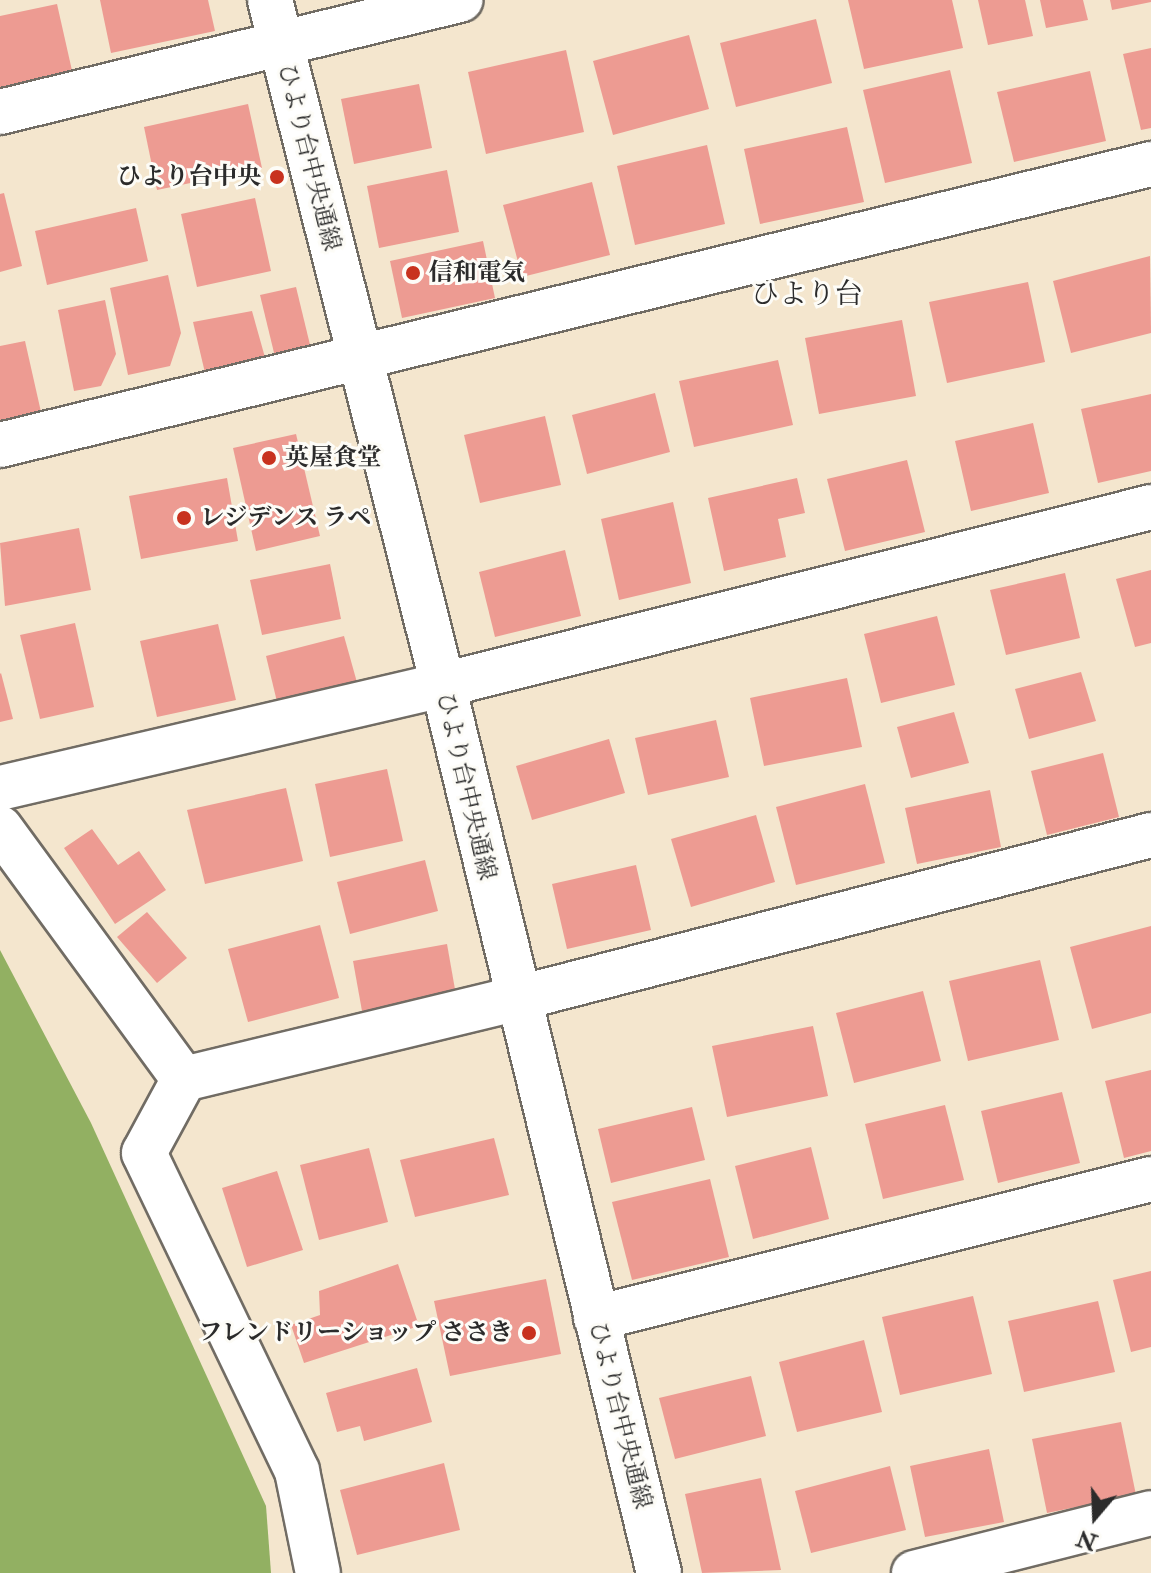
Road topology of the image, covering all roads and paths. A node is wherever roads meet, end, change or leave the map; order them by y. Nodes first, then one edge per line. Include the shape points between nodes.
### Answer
1 (270, 0) edge
2 (461, 0) edge
3 (281, 44) junction
4 (0, 112) edge
5 (1151, 164) edge
6 (357, 357) junction
7 (0, 445) edge
8 (1151, 507) edge
9 (443, 685) junction
10 (0, 788) edge
11 (0, 828) edge
12 (1151, 835) edge
13 (515, 999) junction
14 (184, 1079) junction
15 (1151, 1179) edge
16 (596, 1318) junction
17 (1151, 1513) edge
18 (318, 1573) edge
19 (659, 1573) edge
20 (914, 1573) edge

1 - 3 street, ひより台中央通線
2 - 3 street
3 - 4 street
3 - 6 street, ひより台中央通線
5 - 6 street
6 - 7 street
6 - 9 street, ひより台中央通線
8 - 9 street
9 - 10 street
9 - 13 street, ひより台中央通線
11 - 14 street
12 - 13 street
13 - 14 street
13 - 16 street, ひより台中央通線
14 - 18 street via 144,1153 297,1471
15 - 16 street
16 - 19 street, ひより台中央通線
17 - 20 street

